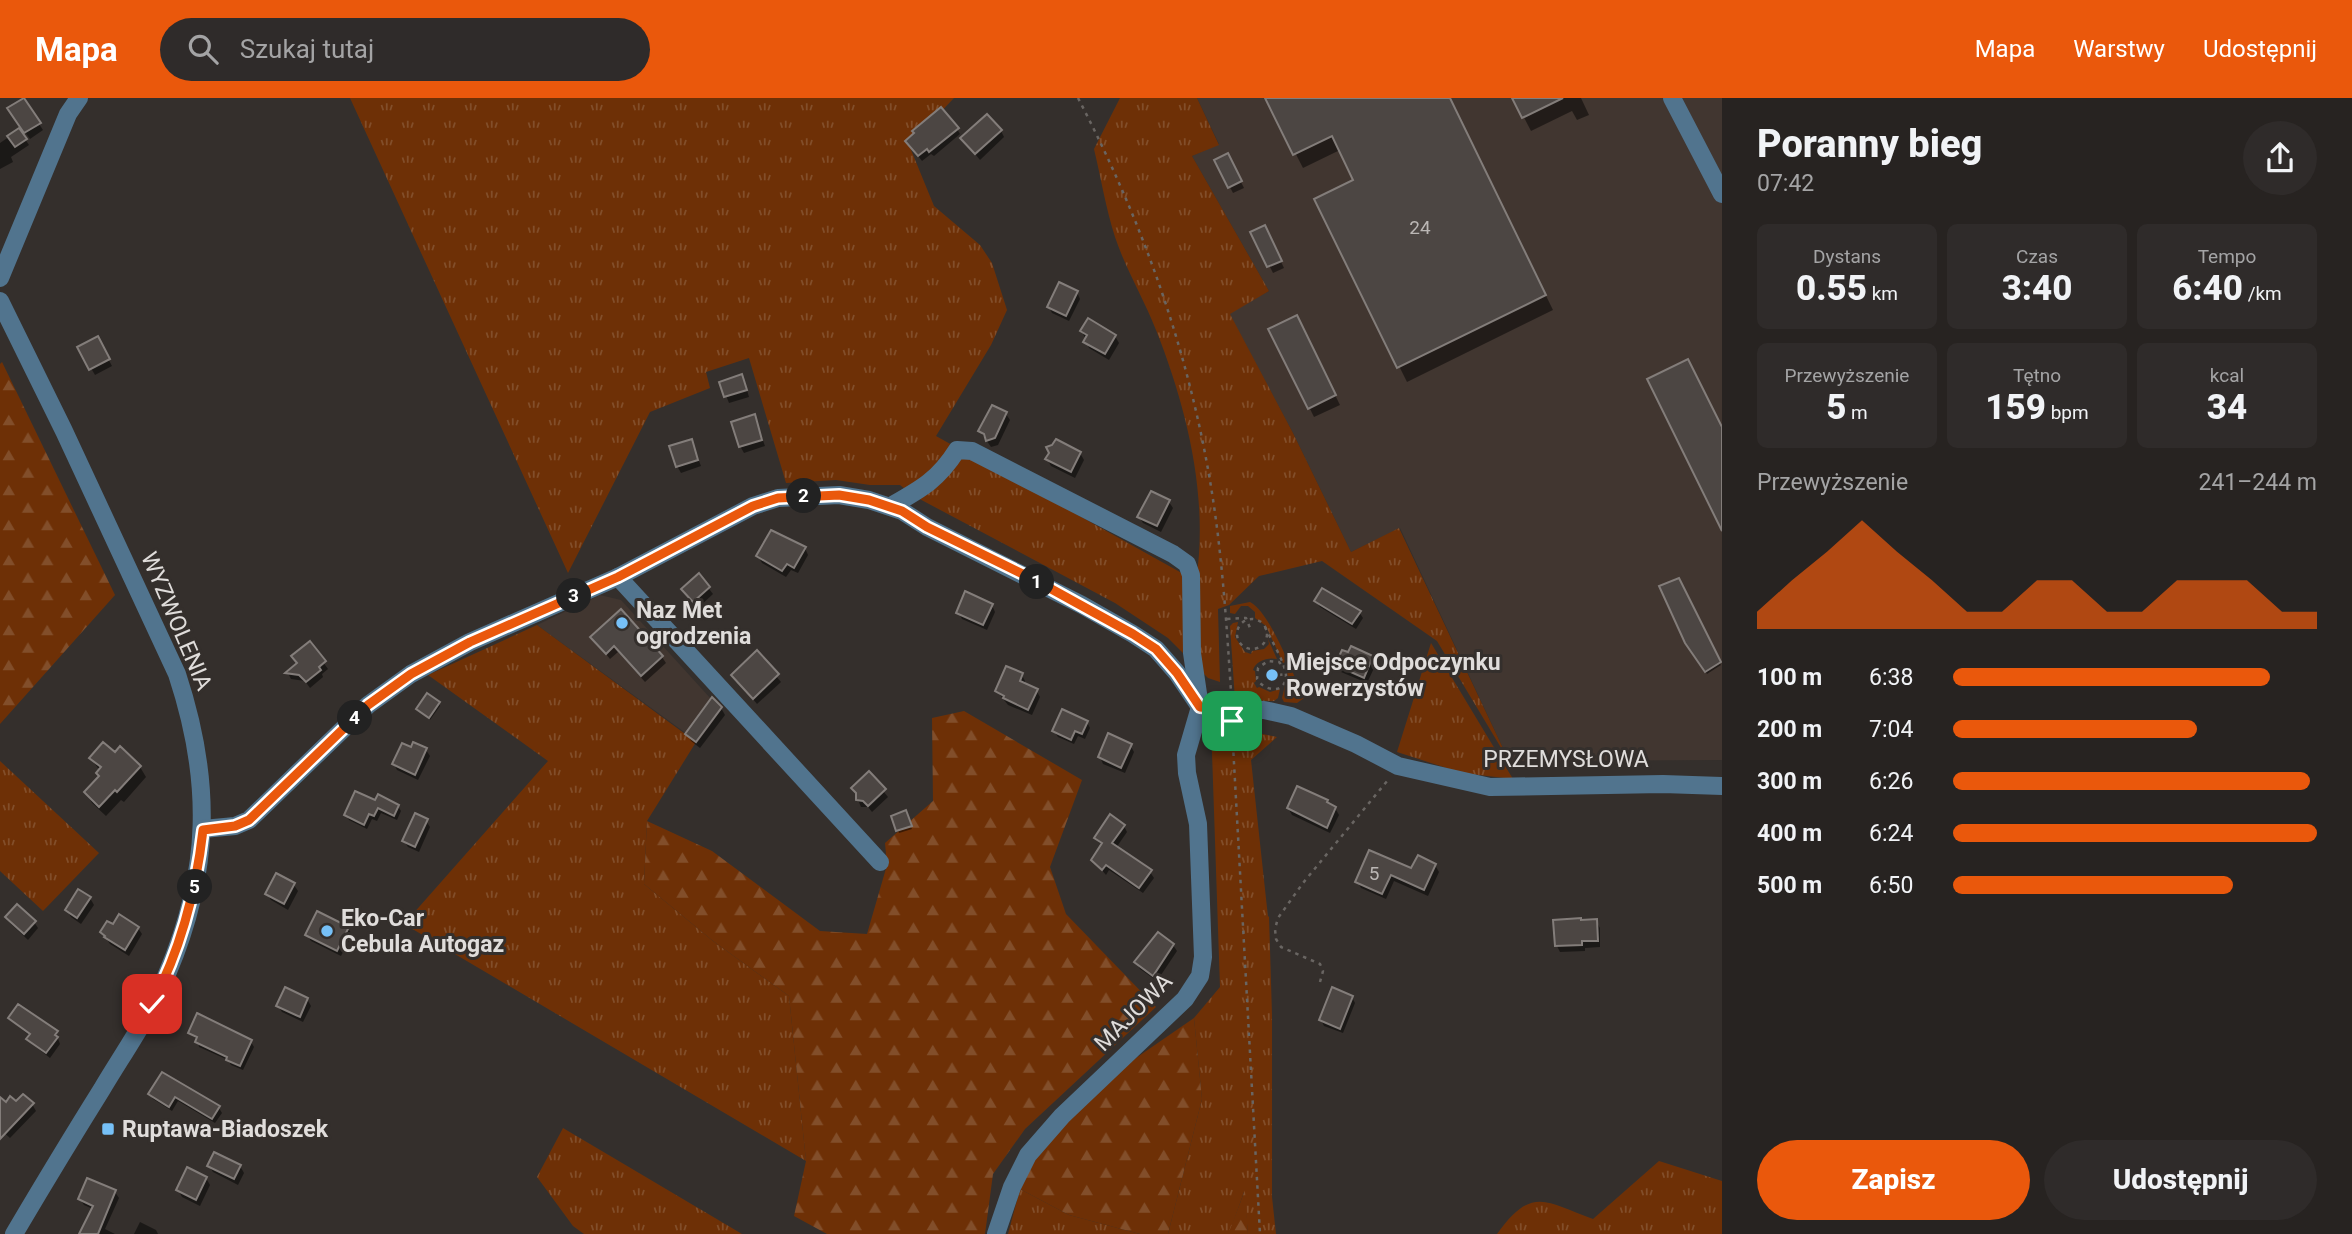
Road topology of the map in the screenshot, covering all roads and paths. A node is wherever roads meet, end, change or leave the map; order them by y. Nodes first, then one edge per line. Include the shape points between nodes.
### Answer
1 (79, 98) edge
2 (1078, 98) edge
3 (1672, 98) edge
4 (1722, 194) edge
5 (0, 278) edge
6 (0, 301) edge
7 (891, 506) junction
8 (618, 577) junction
9 (1227, 619) junction
10 (1247, 620) junction
11 (1265, 627) junction
12 (1250, 628) dead end
13 (1254, 641) dead end
14 (1257, 648) junction
15 (1284, 668) junction
16 (1286, 674) junction
17 (1279, 675) dead end
18 (1256, 676) junction
19 (1264, 676) dead end
20 (1200, 707) junction
21 (1232, 710) junction
22 (1398, 766) junction
23 (1722, 786) edge
24 (203, 830) junction
25 (880, 862) dead end
26 (1320, 982) dead end
27 (14, 1234) edge
28 (996, 1234) edge
29 (1260, 1234) edge

1 - 5 street via 68,114
2 - 9 path via 1137,224 1178,341 1210,479
3 - 4 street
6 - 24 street, WYZWOLENIA via 177,674 199,762
7 - 8 street via 839,495 778,498 741,511
7 - 20 street via 1133,634 1156,649
7 - 20 street via 934,481 957,450 972,451 1187,564
8 - 24 street via 470,642 411,674 368,705 249,820
8 - 25 street
9 - 10 path
9 - 21 path
10 - 11 path via 1257,620
10 - 12 path
10 - 14 path via 1239,627 1237,638 1247,648
11 - 14 path via 1266,638
11 - 15 path
13 - 14 path
15 - 16 path
15 - 18 path via 1268,660 1258,667
16 - 17 path
16 - 18 path via 1282,685 1272,690 1261,686
18 - 19 path
20 - 21 street, PRZEMYSŁOWA
20 - 28 street, MAJOWA via 1186,755 1198,824 1204,935 1200,976 1185,999 1062,1116 1028,1155
21 - 22 street, PRZEMYSŁOWA via 1291,716
21 - 29 path
22 - 23 street, PRZEMYSŁOWA via 1490,787
22 - 26 path via 1278,918 1276,939 1281,947 1321,964
24 - 27 street, WYZWOLENIA via 192,904 167,976

